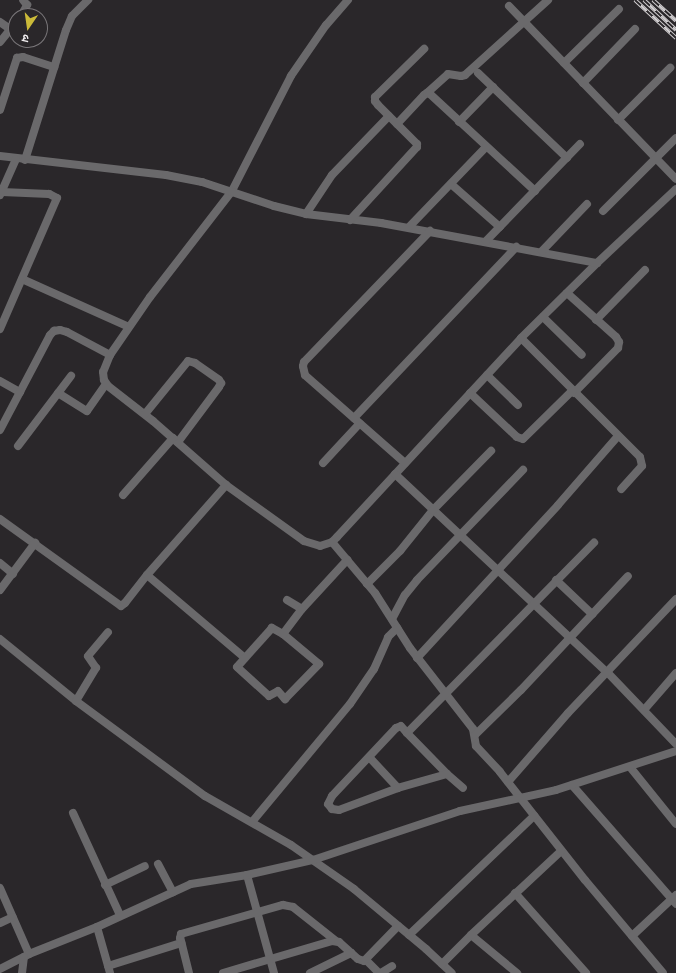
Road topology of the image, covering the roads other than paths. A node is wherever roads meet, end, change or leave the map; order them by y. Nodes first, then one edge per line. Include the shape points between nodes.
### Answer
1 (88, 0) edge
2 (348, 0) edge
3 (548, 0) edge
4 (509, 6) dead end
5 (619, 9) dead end
6 (524, 21) junction
7 (635, 29) dead end
8 (8, 32) edge
9 (0, 42) edge
10 (424, 49) dead end
11 (564, 63) junction
12 (54, 66) junction
13 (670, 68) dead end
14 (478, 72) dead end
15 (583, 83) junction
16 (494, 87) junction
17 (427, 93) junction
18 (0, 110) edge
19 (389, 116) junction
20 (618, 120) junction
21 (459, 122) junction
22 (397, 124) junction
23 (676, 138) edge
24 (580, 144) dead end
25 (486, 147) junction
26 (0, 156) edge
27 (567, 158) junction
28 (16, 159) junction
29 (656, 159) junction
30 (25, 160) junction
31 (676, 179) edge
32 (451, 184) junction
33 (676, 189) edge
34 (232, 191) junction
35 (534, 191) junction
36 (1, 193) edge
37 (587, 204) dead end
38 (603, 211) dead end
39 (306, 214) junction
40 (350, 220) junction
41 (409, 227) junction
42 (500, 227) junction
43 (430, 231) junction
44 (486, 241) junction
45 (516, 247) junction
46 (542, 251) junction
47 (597, 263) junction
48 (645, 270) dead end
49 (22, 279) junction
50 (567, 293) junction
51 (543, 317) junction
52 (596, 320) junction
53 (129, 327) junction
54 (0, 328) edge
55 (521, 338) junction
56 (582, 354) dead end
57 (110, 355) junction
58 (487, 375) junction
59 (71, 376) dead end
60 (0, 381) edge
61 (106, 384) junction
62 (20, 392) junction
63 (573, 392) junction
64 (58, 393) junction
65 (470, 393) junction
66 (518, 406) dead end
67 (145, 414) junction
68 (357, 421) junction
69 (0, 430) edge
70 (618, 436) junction
71 (176, 440) junction
72 (18, 446) dead end
73 (491, 451) dead end
74 (323, 462) dead end
75 (405, 463) junction
76 (523, 470) dead end
77 (394, 474) junction
78 (226, 486) junction
79 (621, 489) dead end
80 (123, 495) dead end
81 (433, 510) junction
82 (0, 519) edge
83 (461, 536) junction
84 (332, 542) junction
85 (35, 543) junction
86 (594, 543) dead end
87 (347, 560) junction
88 (0, 563) edge
89 (496, 570) junction
90 (13, 574) junction
91 (147, 575) junction
92 (628, 576) dead end
93 (556, 580) junction
94 (367, 584) junction
95 (0, 590) edge
96 (676, 599) edge
97 (287, 600) dead end
98 (533, 604) junction
99 (302, 609) junction
100 (592, 614) junction
101 (392, 619) junction
102 (397, 628) junction
103 (108, 632) dead end
104 (282, 634) junction
105 (0, 639) edge
106 (570, 639) junction
107 (245, 658) junction
108 (417, 658) junction
109 (608, 673) junction
110 (676, 673) edge
111 (446, 693) junction
112 (76, 701) junction
113 (644, 710) junction
114 (408, 733) junction
115 (475, 735) junction
116 (675, 740) edge
117 (676, 751) edge
118 (370, 758) junction
119 (630, 767) junction
120 (447, 774) junction
121 (508, 782) junction
122 (572, 785) junction
123 (398, 788) junction
124 (463, 788) dead end
125 (518, 797) junction
126 (73, 813) dead end
127 (534, 816) junction
128 (252, 822) junction
129 (676, 824) edge
130 (561, 851) junction
131 (313, 860) junction
132 (158, 864) dead end
133 (145, 866) dead end
134 (247, 875) junction
135 (105, 885) junction
136 (0, 888) edge
137 (173, 892) junction
138 (515, 893) junction
139 (675, 900) edge
140 (259, 913) junction
141 (120, 916) junction
142 (13, 917) junction
143 (0, 923) edge
144 (398, 926) junction
145 (97, 927) junction
146 (409, 935) junction
147 (471, 935) junction
148 (632, 936) junction
149 (336, 941) junction
150 (181, 943) junction
151 (351, 953) junction
152 (26, 955) junction
153 (366, 960) junction
154 (270, 961) junction
155 (442, 964) junction
156 (392, 966) dead end
157 (0, 969) edge
158 (109, 969) edge
159 (23, 973) edge
160 (189, 973) edge
161 (223, 973) edge
162 (274, 973) edge
163 (310, 973) edge
164 (380, 973) edge
165 (452, 973) edge
166 (517, 973) edge
167 (586, 973) edge
168 (663, 973) edge

1 - 12 street via 69,23
2 - 34 street via 326,25 291,76
3 - 6 street
4 - 6 street
5 - 11 street
6 - 11 street
6 - 17 street via 464,75 448,74
7 - 15 street
8 - 9 street
10 - 19 street via 375,97 375,101
11 - 15 street
12 - 18 street via 23,57 17,58
12 - 30 street
13 - 20 street
14 - 16 street
15 - 20 street
16 - 21 street
16 - 27 street
17 - 21 street
17 - 22 street
19 - 22 street
19 - 39 street via 332,176
20 - 29 street
21 - 25 street
22 - 40 street via 417,147
23 - 29 street
24 - 27 street
25 - 32 street
25 - 35 street
26 - 28 street
27 - 35 street
28 - 30 street
28 - 36 street
29 - 31 street
29 - 38 street
30 - 34 street via 166,176 202,182
32 - 41 street
32 - 42 street
33 - 47 street
34 - 39 street
34 - 53 street
35 - 42 street
36 - 49 street via 49,194 58,198
37 - 46 street
39 - 40 street
40 - 41 street
41 - 43 street
42 - 44 street
43 - 44 street
43 - 68 street via 304,362 305,375
44 - 45 street
45 - 46 street
45 - 68 street
46 - 47 street
47 - 50 street
48 - 52 street
49 - 53 street
49 - 54 street
50 - 51 street
50 - 52 street
51 - 55 street
51 - 56 street
52 - 63 street via 618,339 619,346
53 - 57 street
55 - 58 street
55 - 63 street
57 - 61 street via 103,372
57 - 62 street via 67,332 54,331
58 - 65 street
58 - 66 street
59 - 64 street
60 - 62 street
61 - 64 street via 87,411
61 - 67 street
62 - 69 street
63 - 65 street via 523,439
63 - 70 street
64 - 72 street
65 - 75 street
67 - 71 street
67 - 71 street via 188,361 219,380 219,387
68 - 74 street
68 - 75 street
70 - 79 street via 640,457 642,464
70 - 89 street via 558,505
71 - 78 street
71 - 80 street
73 - 81 street
75 - 77 street
76 - 83 street
77 - 81 street
77 - 84 street
78 - 84 street via 304,541 320,546
78 - 91 street
81 - 83 street
81 - 94 street via 400,551
82 - 85 street
83 - 89 street
83 - 101 street via 408,590
84 - 87 street
85 - 90 street
85 - 91 street via 121,606
86 - 93 street
87 - 94 street
87 - 99 street
88 - 90 street
89 - 98 street
89 - 108 street
90 - 95 street
91 - 107 street
92 - 100 street
93 - 98 street
93 - 100 street
94 - 101 street
96 - 109 street
97 - 99 street
98 - 106 street
98 - 111 street
99 - 104 street
100 - 106 street
101 - 102 street
102 - 108 street
102 - 128 street via 388,636 374,669 350,704
103 - 112 street via 88,656 96,668
104 - 107 street via 272,628
104 - 107 street via 319,664 285,698 278,691 269,696 237,667
105 - 112 street
106 - 109 street
106 - 115 street
108 - 111 street
109 - 113 street
109 - 121 street via 568,713
110 - 113 street
111 - 114 street
111 - 115 street
112 - 128 street via 205,796
113 - 116 street
114 - 118 street via 401,726 396,728
114 - 120 street
115 - 121 street via 476,746
117 - 119 street
118 - 123 street
118 - 123 street via 332,796 329,807 339,810
119 - 122 street
119 - 129 street
120 - 123 street
120 - 124 street
121 - 125 street
122 - 125 street
122 - 139 street via 648,874
125 - 127 street
125 - 131 street via 460,811
126 - 135 street
127 - 130 street
127 - 146 street
128 - 131 street
130 - 138 street
130 - 148 street
131 - 134 street
131 - 144 street via 354,889
132 - 137 street
133 - 135 street
134 - 137 street via 197,883
134 - 140 street
135 - 141 street
136 - 142 street
137 - 141 street
138 - 147 street
138 - 167 street
139 - 148 street
140 - 149 street via 290,905
140 - 150 street via 183,933 180,936
140 - 154 street
141 - 145 street
142 - 143 street
142 - 152 street
144 - 146 street
144 - 153 street
145 - 152 street
145 - 158 street
146 - 155 street
147 - 155 street
147 - 166 street
148 - 168 street
149 - 151 street
149 - 154 street
150 - 158 street
150 - 160 street
151 - 153 street via 361,961
151 - 163 street
152 - 157 street
152 - 159 street
153 - 164 street
154 - 161 street
154 - 162 street
155 - 165 street
156 - 164 street

